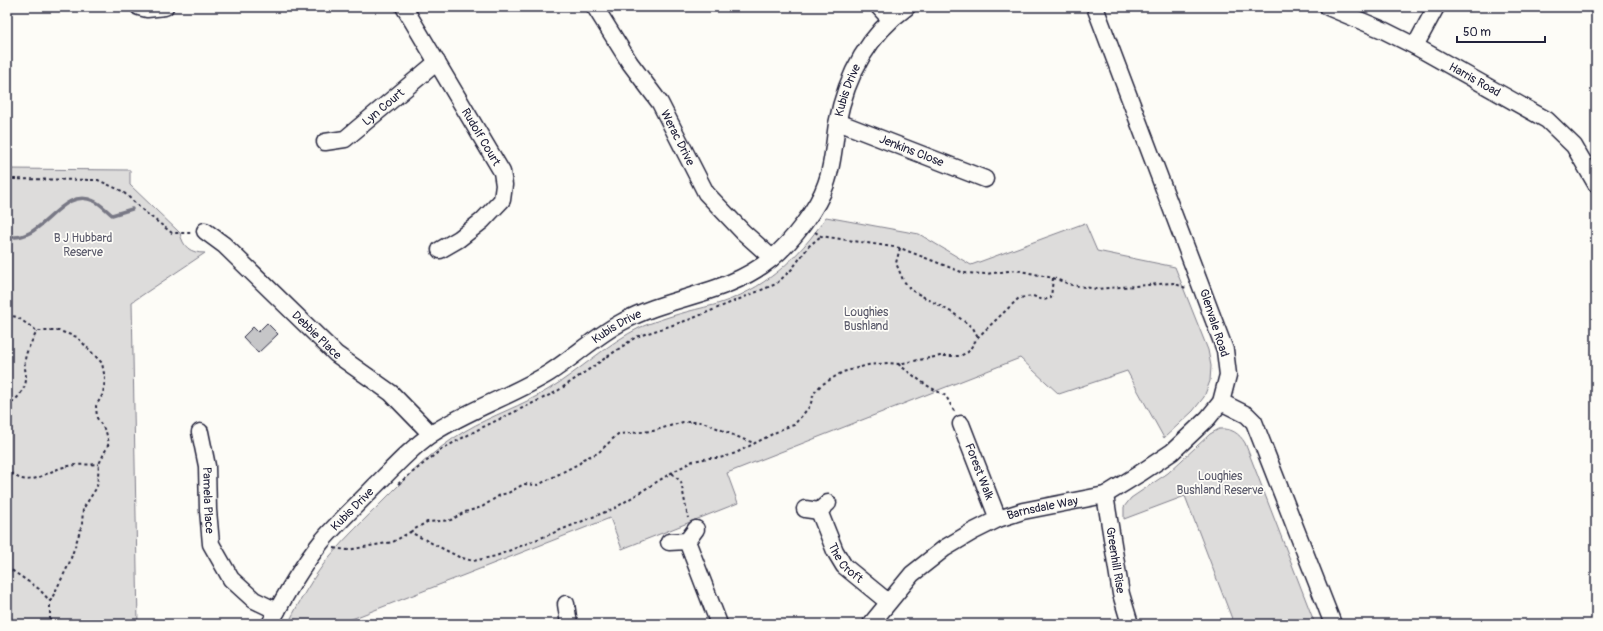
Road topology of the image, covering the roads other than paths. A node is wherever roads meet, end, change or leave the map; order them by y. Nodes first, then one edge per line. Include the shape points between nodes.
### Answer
1 (139, 7) edge
2 (165, 7) edge
3 (404, 7) edge
4 (595, 7) edge
5 (879, 7) edge
6 (907, 7) edge
7 (1095, 7) edge
8 (1328, 7) edge
9 (1436, 7) edge
10 (890, 19) junction
11 (1415, 46) junction
12 (438, 62) junction
13 (838, 122) junction
14 (325, 142) dead end
15 (985, 179) dead end
16 (1596, 184) edge
17 (205, 231) road end
18 (440, 250) dead end
19 (772, 258) junction
20 (1221, 402) junction
21 (959, 421) road end
22 (200, 432) dead end
23 (431, 434) junction
24 (1105, 495) junction
25 (817, 508) dead end
26 (998, 519) junction
27 (669, 542) dead end
28 (888, 602) junction
29 (566, 604) dead end
30 (274, 617) edge
31 (569, 624) edge
32 (719, 624) edge
33 (871, 624) edge
34 (1130, 624) edge
35 (1333, 624) edge

1 - 2 street
3 - 12 street, Rudolf Court
4 - 19 street, Werac Drive via 630,63 660,103 706,193
5 - 10 street
6 - 10 street, Kubis Drive
7 - 20 street, Glenvale Road via 1225,350 1228,375
8 - 11 street, Harris Road
9 - 11 street
10 - 13 street, Kubis Drive via 860,56 847,86
11 - 16 street, Harris Road via 1548,120 1574,146
12 - 14 street, Lyn Court via 345,139
12 - 18 street, Rudolf Court via 502,172 504,185 502,200 482,221
13 - 15 street, Jenkins Close
13 - 19 street, Kubis Drive via 826,185 803,225
17 - 23 street, Debbie Place via 224,245 336,354 391,393
19 - 23 street, Kubis Drive via 747,276 717,289 653,308 621,322 547,374 467,413
20 - 24 street, Barnsdale Way via 1172,452
20 - 35 street via 1247,415 1254,422
21 - 26 street, Forest Walk
22 - 30 street, Pamela Place via 207,466 211,544 231,579
23 - 30 street, Kubis Drive via 404,456 329,547 296,578
24 - 26 street, Barnsdale Way via 1023,511
24 - 34 street, Greenhill Rise via 1121,594
25 - 28 street, The Croft via 844,566
26 - 28 street, Barnsdale Way via 945,548 912,574
27 - 32 street via 691,535
28 - 33 street, Barnsdale Way
29 - 31 street

